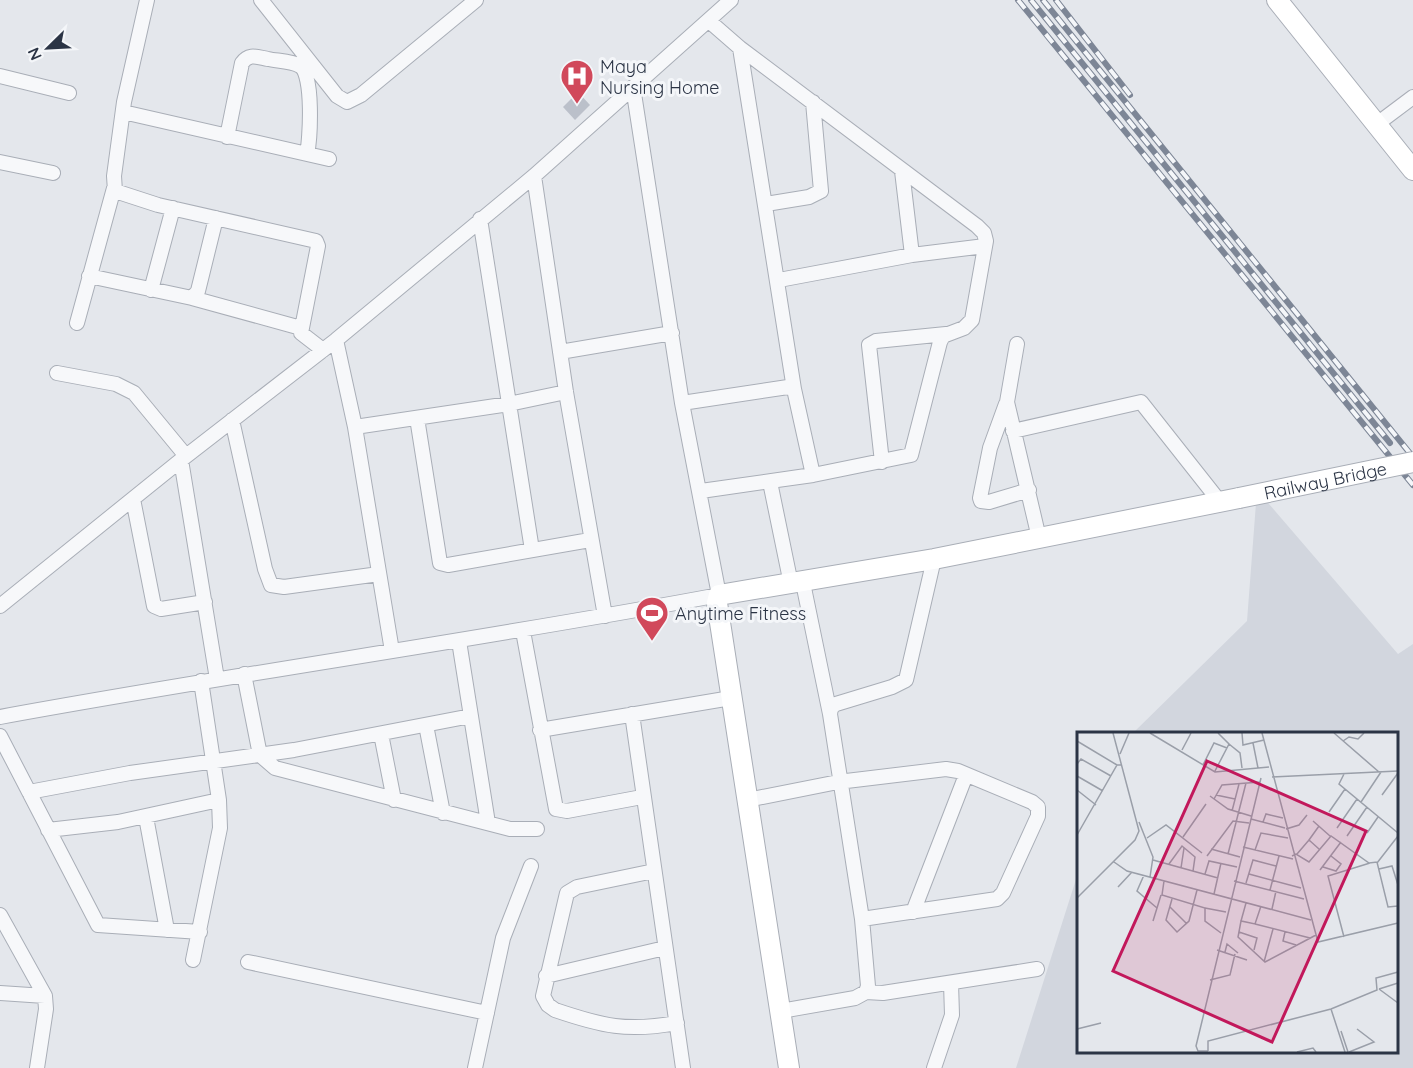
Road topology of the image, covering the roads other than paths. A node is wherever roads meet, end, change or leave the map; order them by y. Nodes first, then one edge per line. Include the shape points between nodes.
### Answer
1 (147, 0) edge
2 (261, 0) edge
3 (476, 0) edge
4 (731, 0) edge
5 (1277, 0) edge
6 (709, 21) junction
7 (740, 48) junction
8 (0, 76) edge
9 (633, 87) junction
10 (69, 93) dead end
11 (1413, 97) edge
12 (813, 102) junction
13 (123, 112) junction
14 (1377, 124) junction
15 (227, 136) junction
16 (306, 154) junction
17 (329, 159) dead end
18 (0, 162) edge
19 (1413, 170) edge
20 (902, 171) junction
21 (53, 173) dead end
22 (534, 176) junction
23 (114, 189) junction
24 (766, 204) junction
25 (173, 208) junction
26 (216, 218) junction
27 (480, 219) junction
28 (986, 246) junction
29 (912, 255) junction
30 (89, 276) junction
31 (779, 280) junction
32 (151, 290) junction
33 (192, 298) junction
34 (77, 323) dead end
35 (301, 328) junction
36 (672, 333) junction
37 (946, 334) junction
38 (336, 340) junction
39 (1017, 344) dead end
40 (323, 350) junction
41 (560, 352) junction
42 (57, 373) dead end
43 (795, 389) junction
44 (566, 392) junction
45 (1007, 402) junction
46 (682, 403) junction
47 (509, 404) junction
48 (417, 418) junction
49 (232, 420) junction
50 (356, 427) junction
51 (1013, 431) junction
52 (184, 458) junction
53 (882, 462) junction
54 (1413, 462) edge
55 (813, 475) junction
56 (770, 482) junction
57 (1029, 490) junction
58 (701, 491) junction
59 (133, 499) junction
60 (1230, 500) junction
61 (1039, 538) junction
62 (590, 540) junction
63 (532, 550) junction
64 (934, 559) junction
65 (379, 574) junction
66 (797, 583) junction
67 (719, 595) junction
68 (205, 602) junction
69 (0, 606) edge
70 (605, 616) junction
71 (523, 631) junction
72 (459, 641) junction
73 (392, 651) junction
74 (244, 674) junction
75 (217, 679) junction
76 (201, 681) junction
77 (731, 698) junction
78 (632, 714) junction
79 (830, 714) junction
80 (471, 716) junction
81 (0, 717) edge
82 (426, 725) junction
83 (540, 730) junction
84 (381, 734) junction
85 (0, 736) edge
86 (260, 755) junction
87 (213, 762) junction
88 (966, 775) junction
89 (838, 782) junction
90 (29, 792) junction
91 (642, 797) junction
92 (219, 800) junction
93 (394, 800) junction
94 (747, 800) junction
95 (443, 813) junction
96 (146, 817) junction
97 (488, 823) junction
98 (537, 829) dead end
99 (48, 830) junction
100 (531, 866) dead end
101 (654, 871) junction
102 (913, 912) junction
103 (0, 915) edge
104 (862, 919) junction
105 (167, 930) junction
106 (200, 932) junction
107 (665, 948) junction
108 (193, 960) dead end
109 (248, 962) dead end
110 (1037, 969) dead end
111 (546, 976) junction
112 (951, 983) junction
113 (866, 992) junction
114 (0, 993) edge
115 (45, 996) junction
116 (781, 1011) junction
117 (487, 1013) junction
118 (677, 1023) junction
119 (37, 1068) edge
120 (476, 1068) edge
121 (683, 1068) edge
122 (789, 1068) edge
123 (934, 1068) edge

1 - 13 street
2 - 3 street via 338,96 347,102 361,95
4 - 6 street
5 - 14 street
6 - 7 street
6 - 9 street
7 - 12 street
7 - 24 street
8 - 10 street
9 - 22 street
9 - 36 street
11 - 14 street
12 - 20 street
12 - 24 street via 821,191 809,197
13 - 15 street
13 - 23 street
14 - 19 street
15 - 16 street
15 - 16 street via 246,58 254,56 297,65 305,72 309,96
16 - 17 street
18 - 21 street
20 - 28 street via 977,226 984,233
20 - 29 street
22 - 27 street
22 - 41 street
23 - 25 street
23 - 30 street
24 - 31 street
25 - 26 street
25 - 32 street
26 - 33 street via 198,291
26 - 35 street via 316,241
27 - 38 street
27 - 47 street
28 - 29 street
28 - 37 street via 972,320
29 - 31 street
30 - 32 street
30 - 34 street
31 - 43 street
32 - 33 street
33 - 35 street
35 - 40 street via 302,335
36 - 41 street
36 - 46 street
37 - 53 street via 940,342 914,450 906,458
37 - 53 street via 869,345
38 - 40 street
38 - 50 street
39 - 45 street
40 - 49 street
41 - 44 street
42 - 52 street via 116,384 134,393
43 - 46 street
43 - 55 street
44 - 47 street
44 - 62 street
45 - 51 street
45 - 57 street via 990,448 980,498 989,502
46 - 58 street
47 - 48 street
47 - 63 street
48 - 50 street
48 - 63 street via 440,563 448,565
49 - 52 street
49 - 65 street via 271,585 284,587
50 - 65 street
51 - 57 street
51 - 60 street via 1141,402
52 - 59 street
52 - 68 street
53 - 55 street
54 - 60 street, Railway Bridge, bridge
55 - 56 street
56 - 58 street
56 - 66 street
57 - 61 street
58 - 67 street
59 - 68 street via 154,606 161,609
59 - 69 street
60 - 61 street, Railway Bridge
61 - 64 street, Railway Bridge
62 - 63 street
62 - 70 street
64 - 66 street, Railway Bridge
64 - 79 street via 906,680 837,704
65 - 73 street
66 - 67 street, Railway Bridge
66 - 79 street
67 - 70 street
67 - 77 street
68 - 75 street
70 - 71 street
71 - 72 street
71 - 83 street
72 - 73 street
72 - 80 street
73 - 74 street
74 - 75 street
74 - 86 street
75 - 76 street
76 - 81 street
76 - 87 street
77 - 78 street
77 - 94 street
78 - 83 street
78 - 91 street
79 - 89 street
80 - 82 street
80 - 97 street
82 - 84 street
82 - 95 street
83 - 91 street via 556,809 567,811
84 - 86 street
84 - 93 street
85 - 90 street
86 - 87 street
86 - 93 street via 275,768
87 - 90 street
87 - 92 street
88 - 89 street via 946,769 926,770
88 - 102 street
88 - 102 street via 1032,802 1038,807 1038,816 997,899
89 - 94 street
89 - 104 street
90 - 99 street
91 - 101 street
92 - 96 street
92 - 106 street via 218,842
93 - 95 street
94 - 116 street
95 - 97 street
96 - 99 street
96 - 105 street
97 - 98 street via 517,830
99 - 105 street via 98,925
100 - 117 street via 508,922
101 - 107 street
101 - 111 street via 567,892
102 - 104 street
103 - 115 street
104 - 113 street
105 - 106 street
106 - 108 street
107 - 111 street
107 - 118 street
109 - 117 street
110 - 112 street
111 - 118 street via 543,996 555,1010 617,1028
112 - 113 street
112 - 123 street via 950,1026
113 - 116 street via 855,998
114 - 115 street
115 - 119 street
116 - 122 street
117 - 120 street
118 - 121 street

